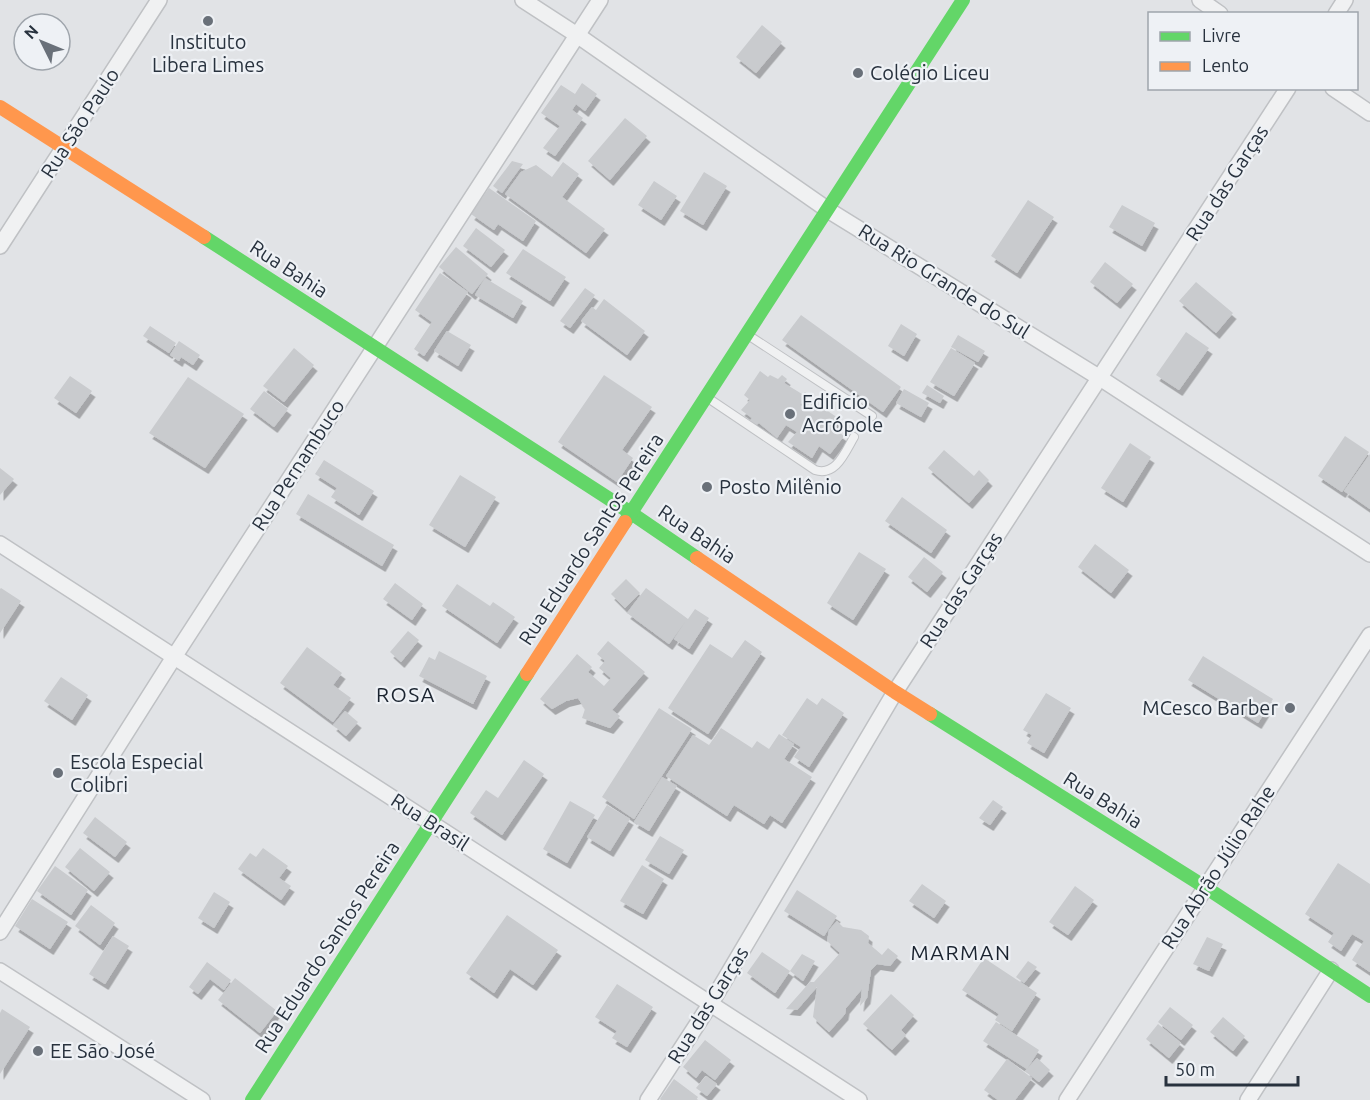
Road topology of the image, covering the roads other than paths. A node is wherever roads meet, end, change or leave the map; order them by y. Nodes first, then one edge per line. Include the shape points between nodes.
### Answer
1 (159, 0) edge
2 (523, 0) edge
3 (600, 0) edge
4 (963, 0) edge
5 (1200, 0) edge
6 (1217, 12) edge
7 (577, 35) junction
8 (1287, 90) edge
9 (1336, 90) edge
10 (0, 107) edge
11 (1370, 113) edge
12 (64, 147) junction
13 (828, 210) junction
14 (0, 246) edge
15 (747, 335) junction
16 (375, 348) junction
17 (1100, 378) junction
18 (706, 397) junction
19 (872, 416) dead end
20 (854, 437) dead end
21 (631, 513) junction
22 (0, 544) edge
23 (1370, 554) edge
24 (1370, 635) edge
25 (174, 657) junction
26 (895, 692) junction
27 (431, 823) junction
28 (1205, 887) junction
29 (0, 932) edge
30 (0, 970) edge
31 (1331, 970) junction
32 (1370, 996) edge
33 (711, 1004) junction
34 (202, 1100) edge
35 (252, 1100) edge
36 (648, 1100) edge
37 (859, 1100) edge
38 (1067, 1100) edge
39 (1248, 1100) edge

1 - 12 street, Rua São Paulo
2 - 7 street, Rua Rio Grande do Sul
3 - 7 street, Rua Pernambuco
4 - 13 main road, Rua Eduardo Santos Pereira
5 - 6 street
7 - 13 street, Rua Rio Grande do Sul
7 - 16 street, Rua Pernambuco
8 - 17 street, Rua das Garças
9 - 11 street
10 - 12 main road, Rua Bahia
12 - 14 street, Rua São Paulo
12 - 16 main road, Rua Bahia
13 - 15 main road, Rua Eduardo Santos Pereira
13 - 17 street, Rua Rio Grande do Sul
15 - 18 main road, Rua Eduardo Santos Pereira
15 - 19 lane
16 - 21 main road, Rua Bahia
16 - 25 street, Rua Pernambuco
17 - 23 street, Rua Rio Grande do Sul
17 - 26 street, Rua das Garças
18 - 20 lane via 814,470 830,470
18 - 21 main road, Rua Eduardo Santos Pereira
21 - 26 main road, Rua Bahia
21 - 27 main road, Rua Eduardo Santos Pereira
22 - 25 street, Rua Brasil
24 - 28 street, Rua Abrão Júlio Rahe
25 - 27 street, Rua Brasil
25 - 29 street, Rua Pernambuco
26 - 28 main road, Rua Bahia
26 - 33 street, Rua das Garças
27 - 33 street, Rua Brasil
27 - 35 main road, Rua Eduardo Santos Pereira
28 - 31 main road, Rua Bahia
28 - 38 street, Rua Abrão Júlio Rahe
30 - 34 street
31 - 32 main road, Rua Bahia
31 - 39 street
33 - 36 street, Rua das Garças
33 - 37 street, Rua Brasil

